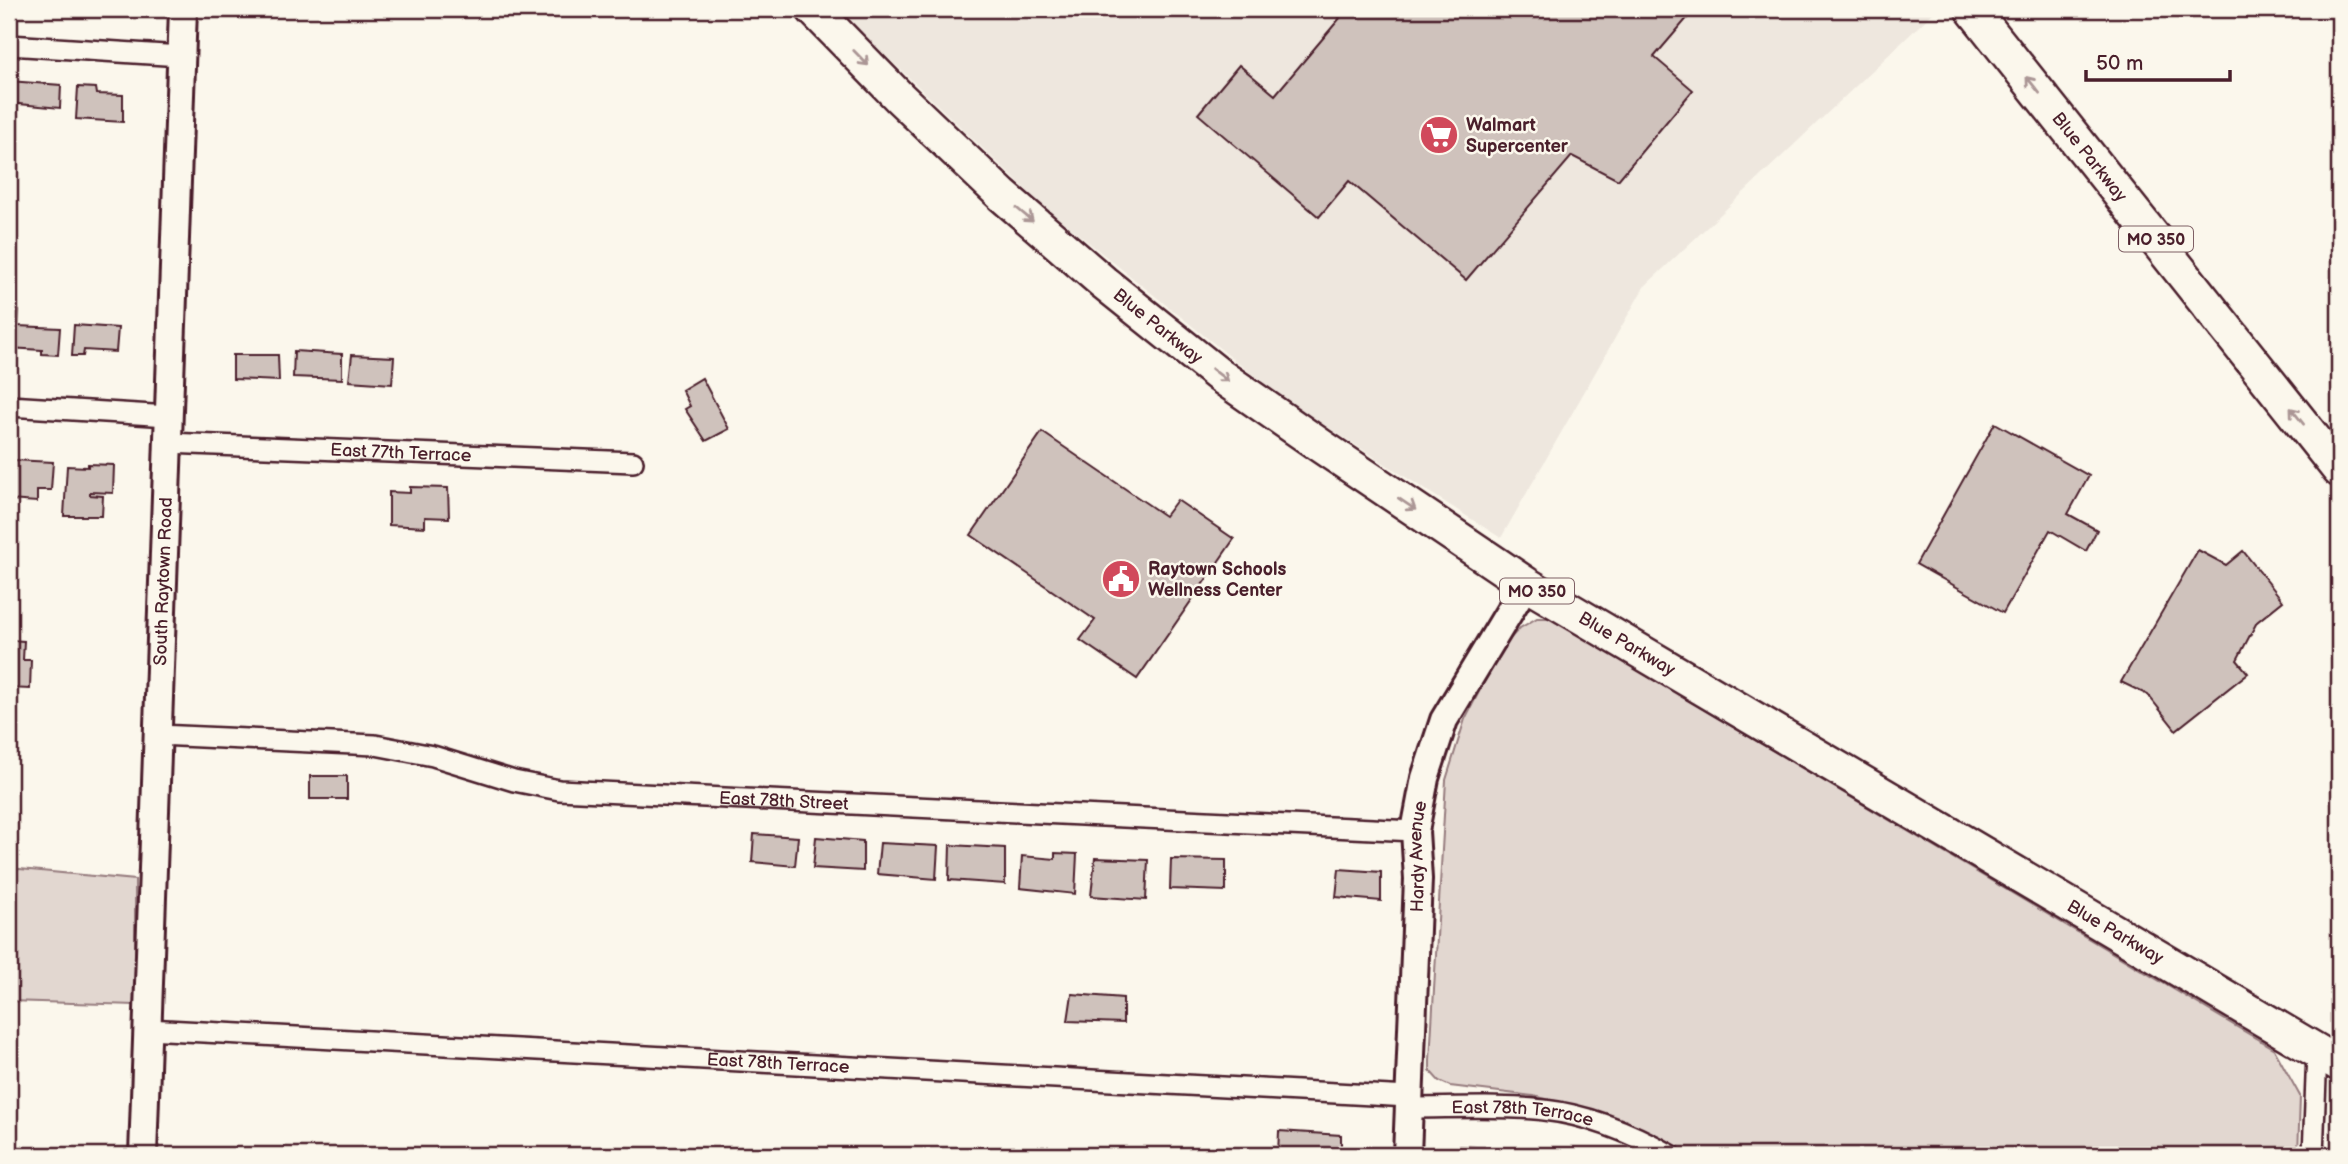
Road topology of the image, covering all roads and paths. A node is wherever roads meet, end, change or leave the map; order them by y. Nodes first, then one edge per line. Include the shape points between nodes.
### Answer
1 (183, 9) edge
2 (813, 9) edge
3 (1972, 9) edge
4 (9, 45) edge
5 (181, 56) junction
6 (9, 406) edge
7 (169, 416) junction
8 (168, 443) junction
9 (634, 463) dead end
10 (2339, 470) edge
11 (1526, 584) junction
12 (158, 735) junction
13 (1415, 831) junction
14 (147, 1029) junction
15 (2328, 1058) edge
16 (1409, 1102) junction
17 (143, 1155) edge
18 (1407, 1155) edge
19 (1671, 1155) edge
20 (2313, 1155) edge

1 - 5 main road, South Raytown Road
2 -> 11 highway, Blue Parkway / MO 350 via 1002,195 1102,282 1230,383
10 -> 3 highway, Blue Parkway / MO 350
4 - 5 street
5 - 7 main road, South Raytown Road
6 - 7 street
7 - 8 main road, South Raytown Road
8 - 9 street, East 77th Terrace
8 - 12 main road, South Raytown Road
11 - 13 main road, Hardy Avenue via 1444,720 1425,778
11 - 15 highway, Blue Parkway / MO 350
12 - 13 street, East 78th Street via 375,745 559,790
12 - 14 main road, South Raytown Road
13 - 16 main road, Hardy Avenue via 1418,879
14 - 16 street, East 78th Terrace
14 - 17 main road, South Raytown Road
15 - 20 street
16 - 18 main road, Hardy Avenue
16 - 19 street, East 78th Terrace via 1544,1110 1599,1122

